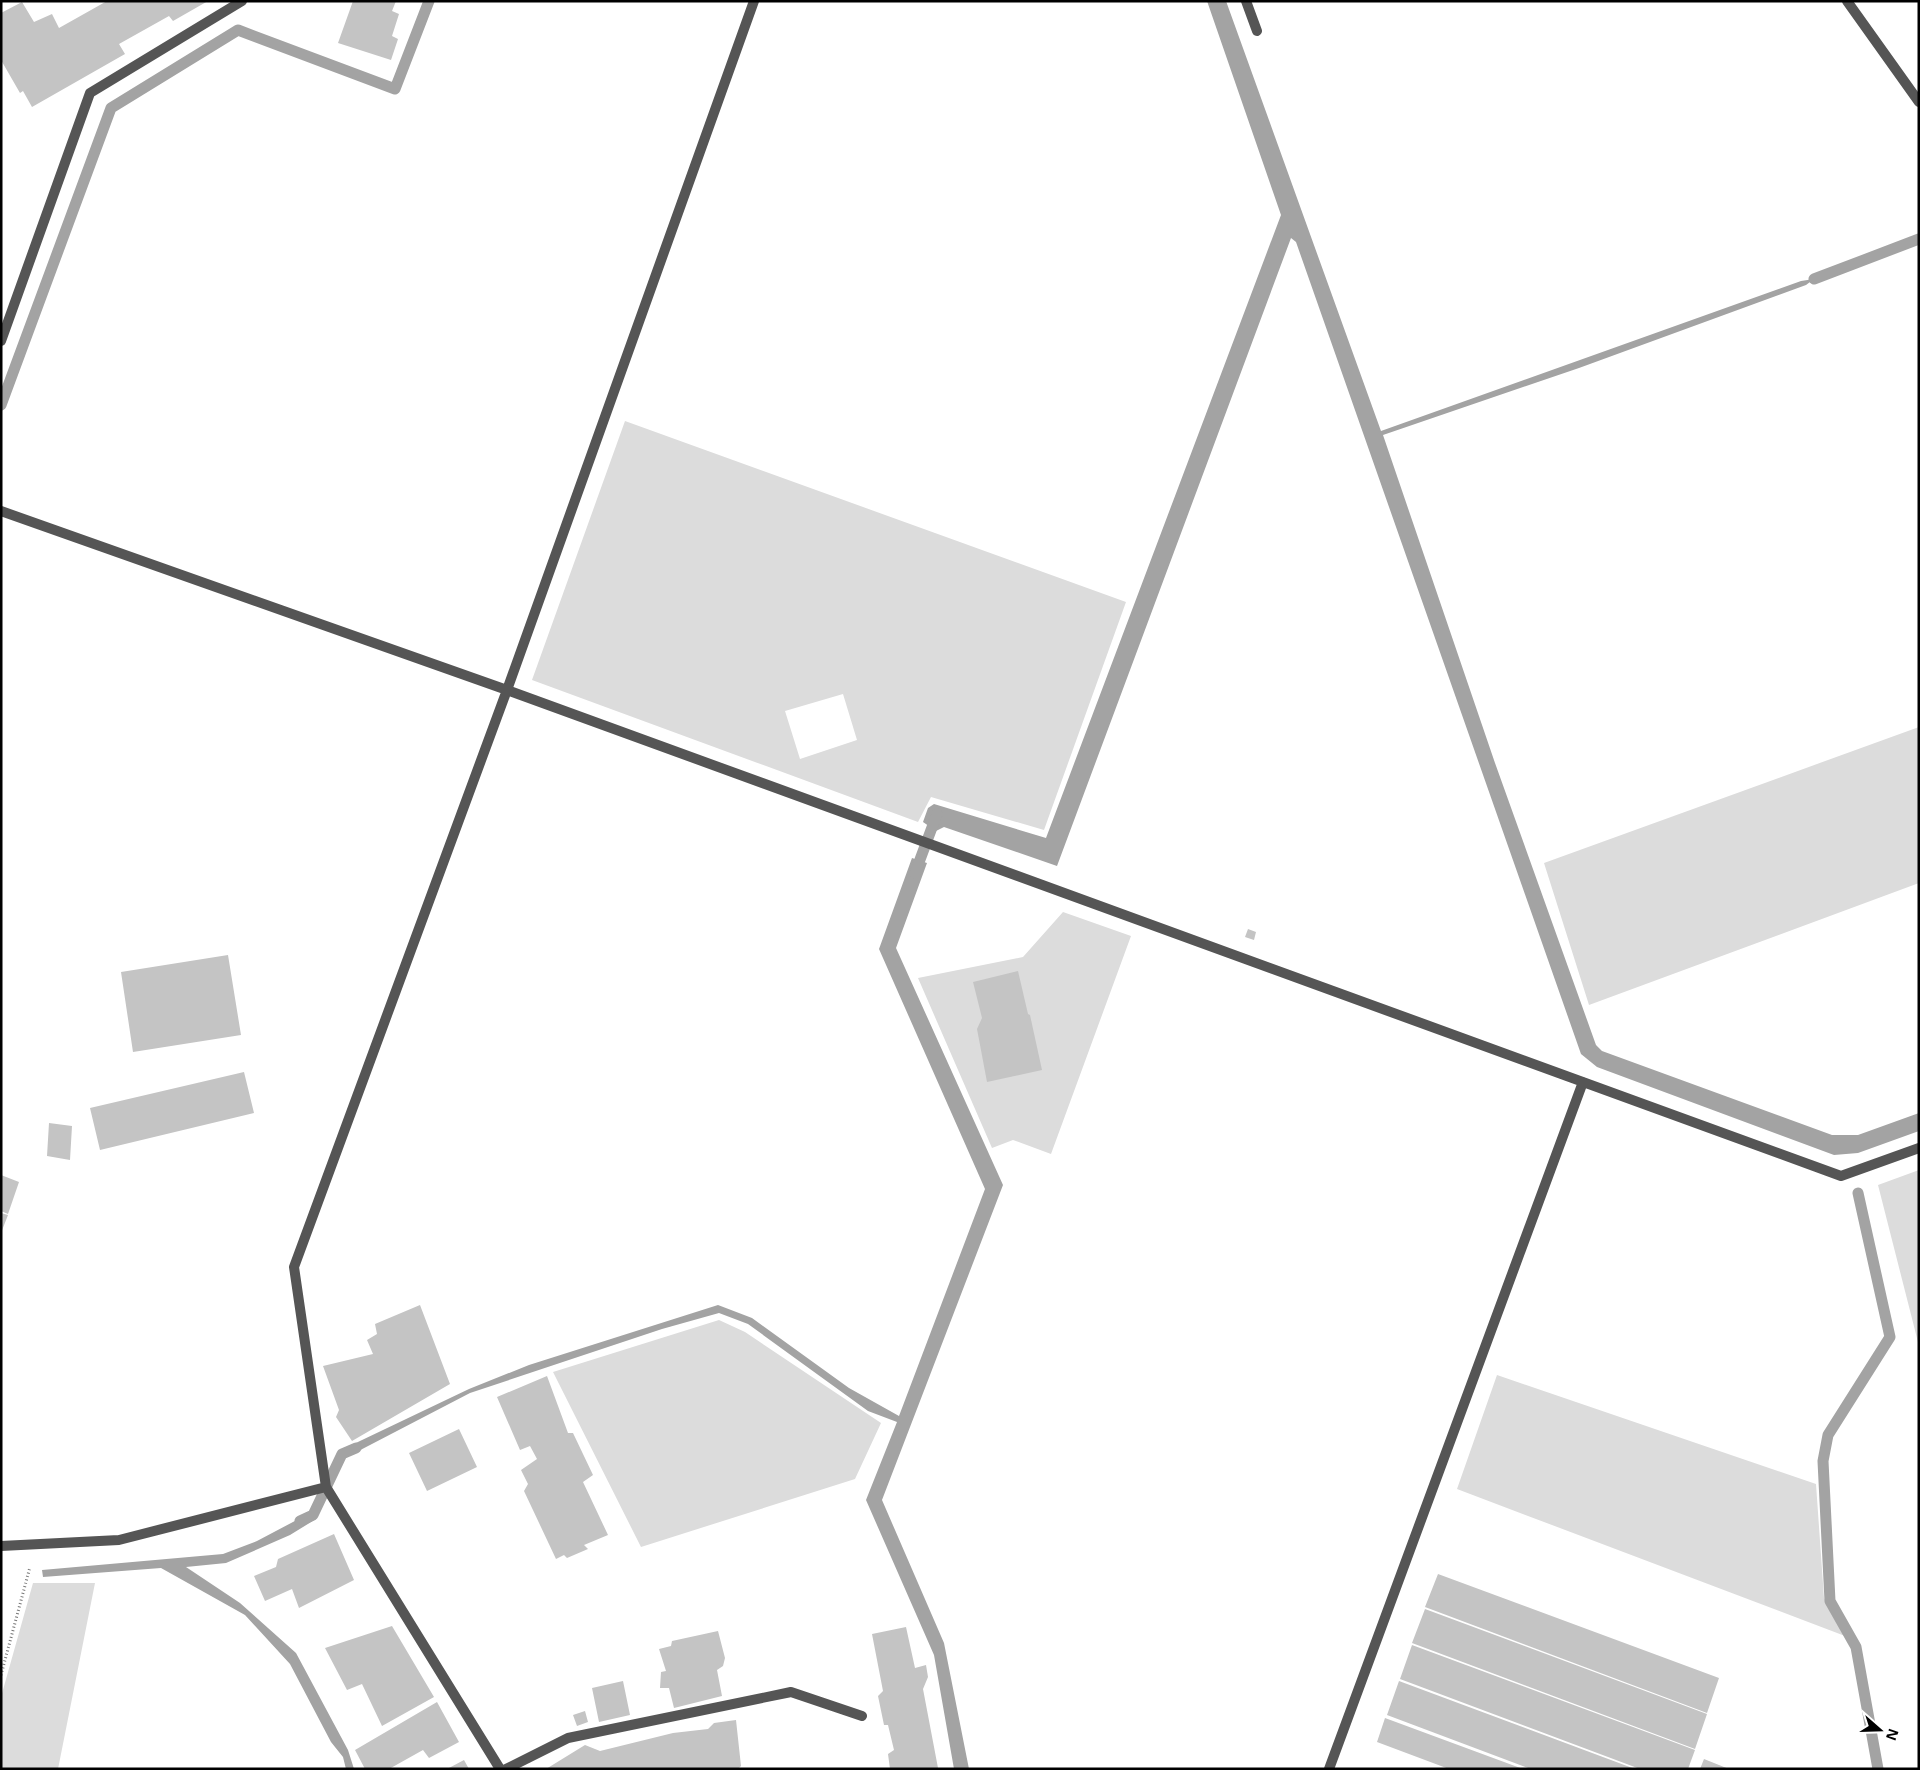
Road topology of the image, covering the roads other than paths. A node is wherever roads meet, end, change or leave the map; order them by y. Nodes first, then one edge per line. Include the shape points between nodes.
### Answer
1 (242, 1) edge
2 (754, 1) edge
3 (1246, 1) edge
4 (1847, 1) edge
5 (1257, 31) dead end
6 (1919, 102) edge
7 (1, 341) edge
8 (1, 511) edge
9 (507, 690) junction
10 (1583, 1082) junction
11 (1919, 1148) edge
12 (326, 1487) junction
13 (1, 1546) edge
14 (862, 1716) dead end
15 (500, 1769) edge
16 (506, 1769) edge
17 (1329, 1769) edge

1 - 7 street via 90,93
2 - 9 street
3 - 5 street
4 - 6 street
8 - 9 street
9 - 10 street
9 - 12 street via 294,1267
10 - 11 street via 1841,1176
10 - 17 street
12 - 13 street via 119,1540
12 - 15 street
14 - 16 street via 791,1692 568,1738

